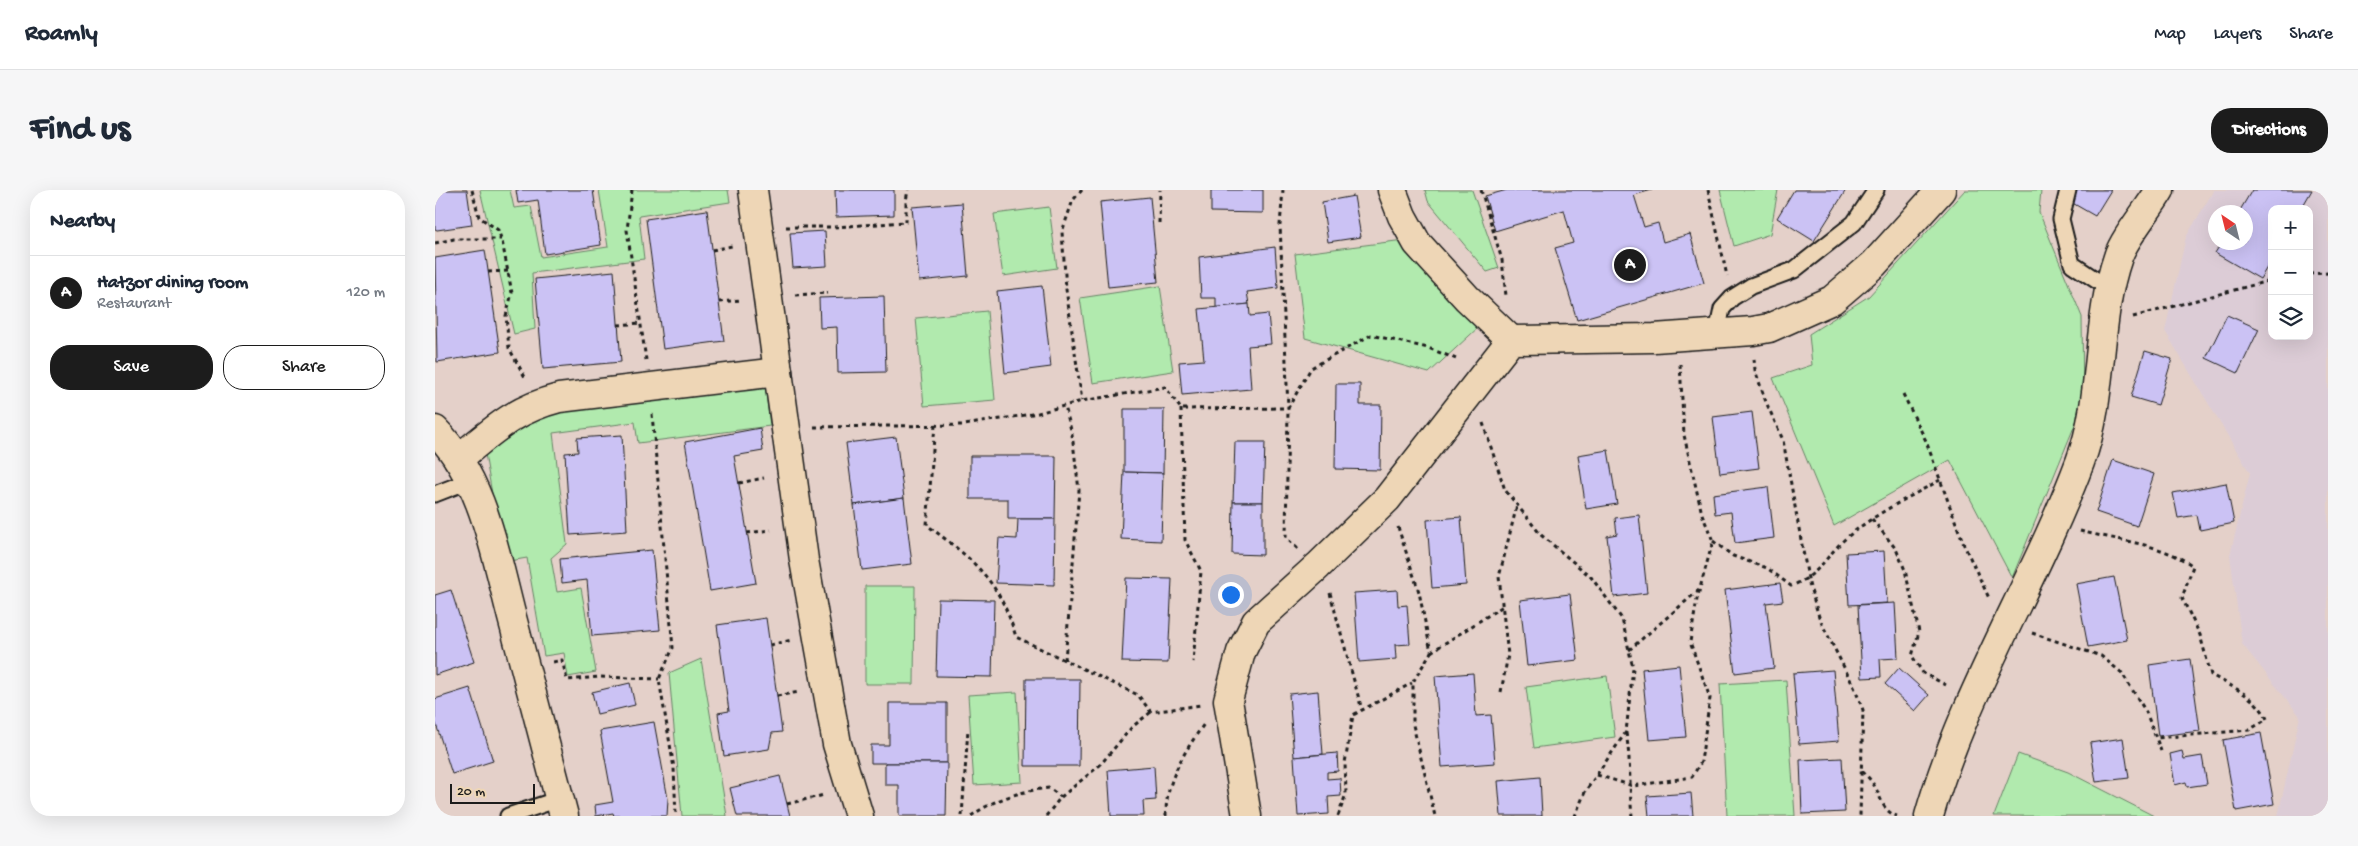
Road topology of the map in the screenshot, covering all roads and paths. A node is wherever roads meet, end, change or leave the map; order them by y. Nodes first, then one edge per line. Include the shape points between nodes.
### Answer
1 (472, 190) edge
2 (632, 190) edge
3 (753, 190) edge
4 (908, 190) edge
5 (1082, 190) edge
6 (1159, 190) edge
7 (1283, 190) edge
8 (1392, 190) edge
9 (1481, 190) edge
10 (1708, 190) edge
11 (1876, 190) edge
12 (1941, 190) edge
13 (2068, 190) edge
14 (2160, 190) edge
15 (1159, 223) dead end
16 (758, 227) junction
17 (501, 239) junction
18 (435, 243) edge
19 (508, 271) junction
20 (488, 272) dead end
21 (2328, 273) edge
22 (2313, 274) edge
23 (2268, 281) edge
24 (2111, 290) junction
25 (1731, 298) junction
26 (641, 322) junction
27 (619, 325) dead end
28 (2104, 327) junction
29 (1753, 331) junction
30 (1717, 334) junction
31 (1679, 336) junction
32 (1511, 340) junction
33 (778, 372) junction
34 (1478, 380) junction
35 (650, 387) junction
36 (1903, 394) dead end
37 (1082, 401) junction
38 (539, 403) junction
39 (1065, 406) junction
40 (1289, 408) junction
41 (1181, 409) junction
42 (935, 425) junction
43 (786, 427) junction
44 (435, 430) edge
45 (465, 470) junction
46 (1940, 480) junction
47 (435, 494) edge
48 (1387, 499) junction
49 (1517, 505) junction
50 (1872, 519) junction
51 (2053, 524) junction
52 (1713, 541) junction
53 (1318, 566) junction
54 (1808, 580) junction
55 (1699, 590) junction
56 (1503, 606) junction
57 (2007, 627) junction
58 (1629, 650) junction
59 (1431, 652) junction
60 (1065, 660) junction
61 (1193, 662) dead end
62 (525, 668) junction
63 (659, 679) junction
64 (1413, 682) junction
65 (1501, 692) dead end
66 (1976, 692) junction
67 (1223, 701) junction
68 (1362, 710) junction
69 (1151, 712) junction
70 (968, 729) dead end
71 (1626, 732) junction
72 (2156, 738) junction
73 (2161, 751) dead end
74 (1861, 771) junction
75 (1597, 775) junction
76 (1629, 785) junction
77 (851, 789) junction
78 (1061, 797) junction
79 (787, 804) dead end
80 (562, 808) edge
81 (508, 816) edge
82 (676, 816) edge
83 (859, 816) edge
84 (962, 816) edge
85 (971, 816) edge
86 (1046, 816) edge
87 (1166, 816) edge
88 (1247, 816) edge
89 (1338, 816) edge
90 (1435, 816) edge
91 (1575, 816) edge
92 (1632, 816) edge
93 (1860, 816) edge
94 (1897, 816) edge
95 (1929, 816) edge

1 - 17 path via 479,217 498,230
2 - 26 path via 627,230
3 - 16 street
4 - 16 path via 906,222
5 - 37 path via 1073,200 1062,232
6 - 15 path
7 - 40 path via 1280,225
8 - 32 street via 1417,243
9 - 32 path via 1502,260
10 - 25 path
11 - 25 lane via 1854,223 1794,270 1751,286
12 - 29 street via 1874,264 1832,300 1794,318
13 - 24 lane via 2061,218 2072,264
14 - 24 street via 2118,256
16 - 33 street
17 - 18 path via 454,239
17 - 19 path
19 - 20 path
19 - 38 path via 512,293 506,316 509,348
21 - 22 path
23 - 28 path via 2148,311
24 - 28 street
25 - 30 lane via 1722,309
26 - 27 path
26 - 35 path
28 - 51 street via 2096,400 2081,460
29 - 30 street
29 - 54 path via 1755,370 1783,440
30 - 31 street
31 - 32 street
31 - 52 path via 1684,435 1702,514
32 - 34 street
33 - 35 street
33 - 43 street
34 - 40 path via 1428,348 1371,336 1311,368
34 - 48 street
34 - 49 path via 1505,490
35 - 38 street
35 - 63 path via 673,648
36 - 46 path via 1926,441
37 - 39 path
37 - 41 path via 1165,387
38 - 45 street via 508,418
39 - 42 path via 964,425
39 - 60 path via 1079,490
40 - 41 path
40 - 53 path via 1286,538
41 - 61 path via 1185,540 1201,571
42 - 43 path
42 - 60 path via 927,525 970,558 993,586 1008,611 1016,637
43 - 77 street via 821,662 837,744
44 - 45 street
45 - 47 lane
45 - 62 street via 489,533
46 - 50 path
46 - 57 path via 1964,545
48 - 53 street
48 - 59 path via 1419,592
49 - 56 path via 1499,577
49 - 58 path via 1541,535 1591,577 1622,619
50 - 54 path via 1845,540
50 - 66 path via 1896,549 1905,570 1919,632 1912,656 1923,674 1945,686
51 - 57 street
51 - 72 path via 2137,543 2179,556 2193,566 2182,598 2200,635 2211,675 2243,693 2263,710 2267,719 2249,730
52 - 54 path via 1733,556 1767,568 1791,586
52 - 55 path
53 - 67 street via 1256,622
53 - 68 path via 1329,586
54 - 74 path via 1820,620 1863,710
55 - 58 path
55 - 76 path via 1690,642 1709,698 1701,762 1692,776
56 - 59 path
56 - 65 path via 1508,655
57 - 66 street
57 - 72 path via 2101,656 2122,673 2146,712
58 - 71 path via 1633,668
59 - 64 path
60 - 69 path via 1138,695
62 - 63 path via 562,660 567,680 599,677
62 - 80 street
63 - 82 path via 674,768
64 - 68 path
64 - 90 path via 1413,724
66 - 95 street via 1941,773
67 - 69 path
67 - 87 path via 1180,758 1166,803
67 - 88 street
68 - 89 path via 1353,715 1345,763 1346,794
69 - 78 path via 1132,727 1100,765
70 - 84 path
71 - 75 path
71 - 76 path via 1630,756
72 - 73 path
74 - 93 path
74 - 94 path via 1877,789 1879,800 1890,814
75 - 76 path
75 - 91 path via 1585,792
76 - 92 path
77 - 79 path
77 - 83 street
78 - 85 path via 1049,788 1024,790 987,804
78 - 86 path
80 - 81 lane

